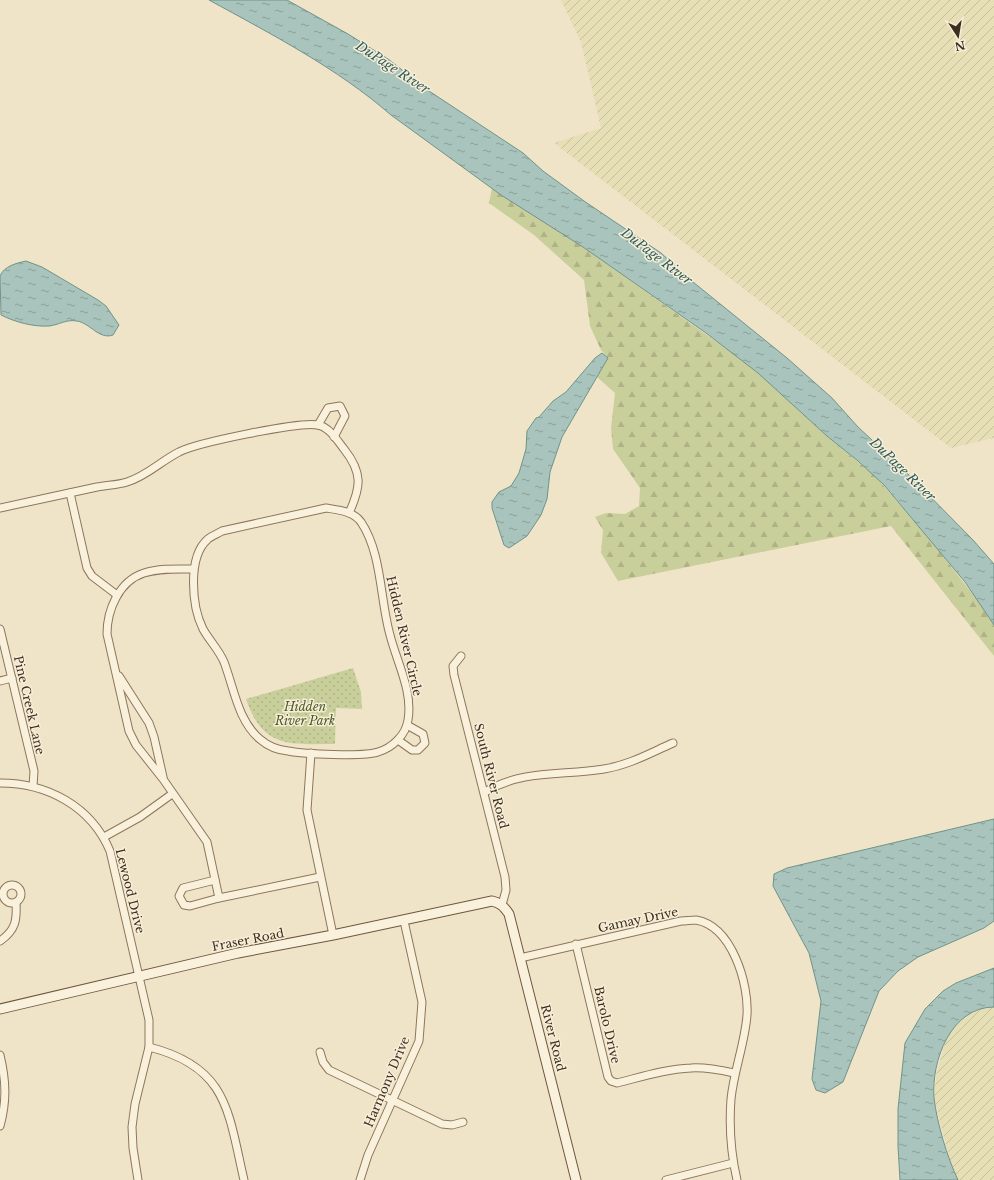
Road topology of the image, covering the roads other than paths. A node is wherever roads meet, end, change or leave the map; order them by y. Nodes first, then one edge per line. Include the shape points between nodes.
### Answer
1 (318, 425) junction
2 (334, 437) junction
3 (70, 493) junction
4 (0, 508) edge
5 (349, 513) junction
6 (193, 569) junction
7 (117, 595) junction
8 (0, 629) edge
9 (461, 656) dead end
10 (116, 671) junction
11 (12, 678) junction
12 (0, 681) edge
13 (407, 725) junction
14 (398, 740) junction
15 (673, 743) dead end
16 (311, 753) junction
17 (163, 779) junction
18 (0, 783) edge
19 (33, 786) junction
20 (485, 792) junction
21 (172, 794) junction
22 (104, 837) junction
23 (320, 877) junction
24 (215, 880) junction
25 (219, 898) junction
26 (16, 902) dead end
27 (502, 904) junction
28 (404, 921) junction
29 (334, 936) junction
30 (0, 941) edge
31 (576, 944) junction
32 (520, 958) junction
33 (140, 976) junction
34 (0, 1009) edge
35 (149, 1047) junction
36 (320, 1052) dead end
37 (0, 1055) edge
38 (734, 1073) junction
39 (392, 1101) junction
40 (464, 1122) dead end
41 (0, 1126) edge
42 (733, 1163) junction
43 (138, 1180) edge
44 (244, 1180) edge
45 (360, 1180) edge
46 (576, 1180) edge
47 (666, 1180) edge
48 (737, 1180) edge

1 - 2 street
1 - 2 street via 328,408 340,406 345,416
1 - 3 street via 299,424 198,445 180,451 150,472 127,483
2 - 5 street via 346,452 358,475 358,493
3 - 4 street
3 - 7 street via 87,568 92,576
5 - 6 street, Hidden River Circle via 326,508 222,531 207,539 198,553
5 - 13 street, Hidden River Circle via 360,521 371,541 390,635 406,686
6 - 7 street via 162,569 142,574 126,584
6 - 16 street, Hidden River Circle via 202,628 223,660 248,726 270,746 288,752
7 - 10 street via 107,619 107,634
8 - 11 street, Pine Creek Lane
9 - 20 street, South River Road via 453,666 454,675
10 - 17 street via 149,722
10 - 17 street via 129,731 136,746
11 - 12 street
11 - 19 street, Pine Creek Lane via 34,771
13 - 14 street, Hidden River Circle
13 - 14 street via 423,734 425,743 418,750 412,750
14 - 16 street, Hidden River Circle via 389,747 371,754
15 - 20 street via 634,762 586,772 539,774 498,784
16 - 23 street via 307,810
17 - 21 street
18 - 19 street, Lewood Drive
19 - 22 street, Lewood Drive via 65,800 79,810
20 - 27 street, South River Road via 505,877 506,890
21 - 22 street via 140,817
21 - 24 street via 207,842
22 - 33 street, Lewood Drive via 114,864
23 - 25 street
23 - 29 street
24 - 25 street
24 - 25 street via 183,888 180,892 180,901 190,906
26 - 30 street via 18,920
27 - 28 street, Fraser Road via 492,901
27 - 32 street, River Road via 509,914
28 - 29 street, Fraser Road
28 - 39 street, Harmony Drive via 420,994 421,1021 418,1041
29 - 33 street, Fraser Road via 238,953
31 - 32 street, Gamay Drive
31 - 38 street, Barolo Drive via 611,1081 617,1083 670,1070 691,1068 710,1068
31 - 38 street, Gamay Drive via 696,920 722,935 738,964 746,997 747,1015
32 - 46 street, River Road
33 - 34 street, Fraser Road
33 - 35 street, Lewood Drive via 150,1020
35 - 43 street, Lewood Drive via 132,1127
35 - 44 street via 183,1058 217,1087 227,1109
36 - 39 street via 329,1070
37 - 41 street via 6,1093 5,1110
38 - 42 street, Gamay Drive via 730,1126
39 - 40 street via 442,1124
39 - 45 street, Harmony Drive
42 - 47 street
42 - 48 street, Gamay Drive

